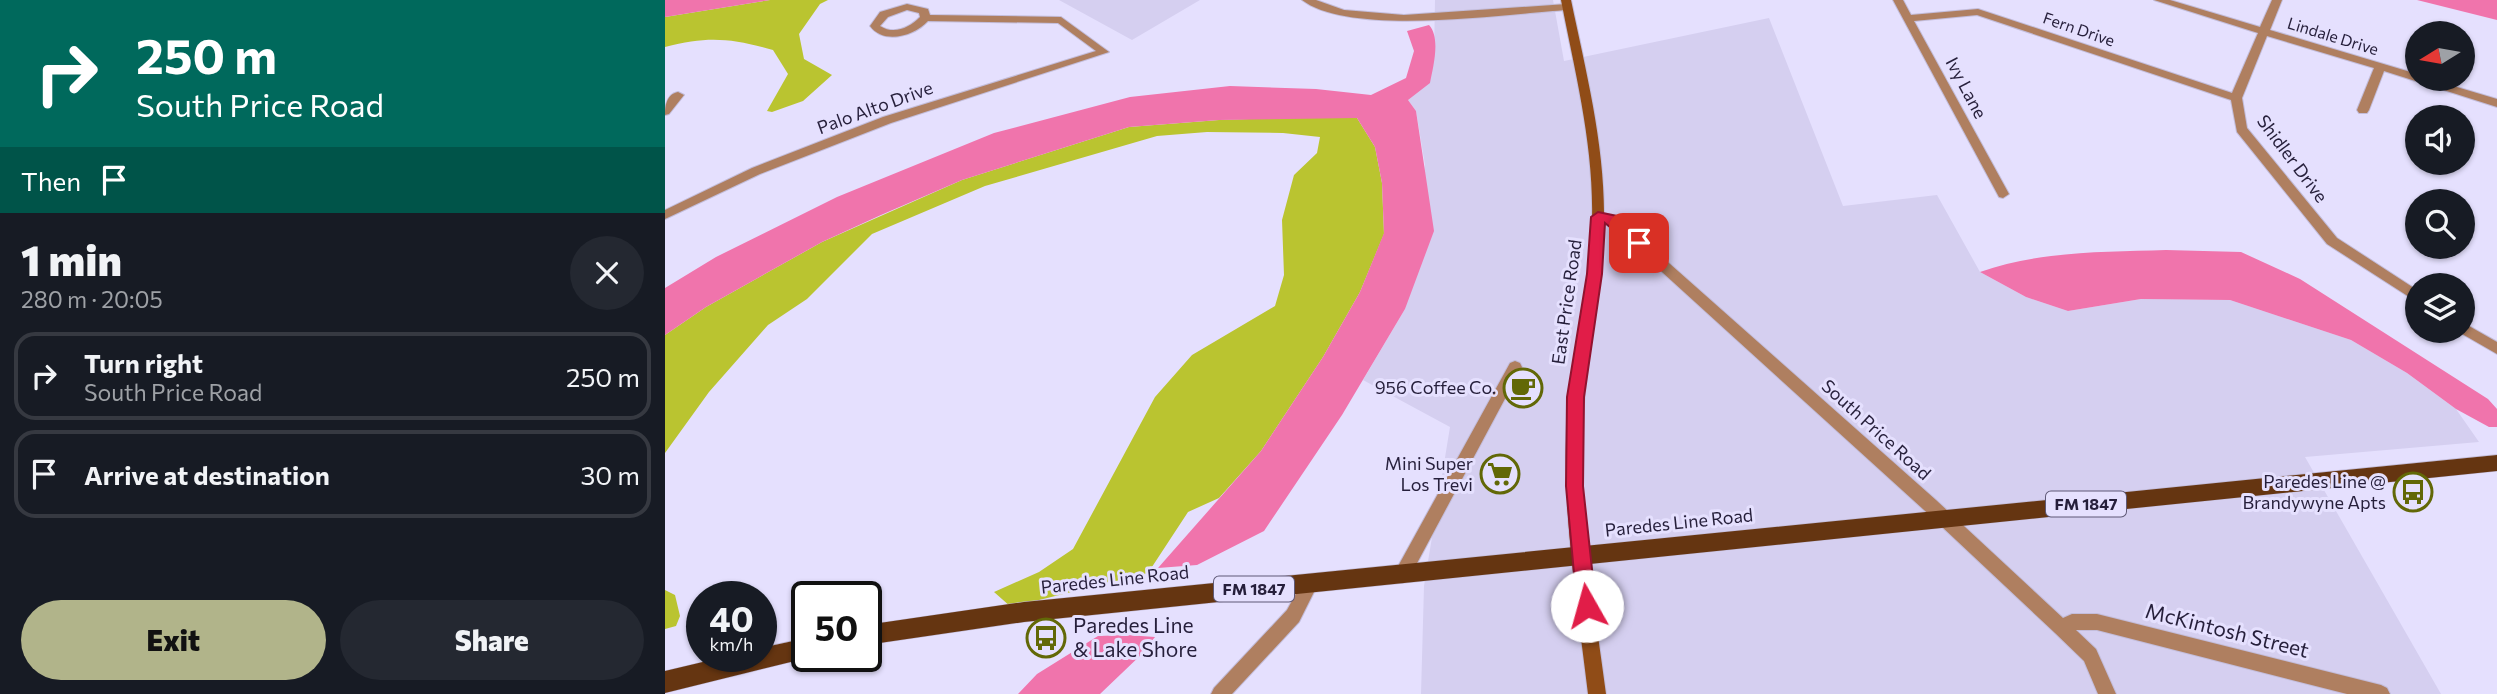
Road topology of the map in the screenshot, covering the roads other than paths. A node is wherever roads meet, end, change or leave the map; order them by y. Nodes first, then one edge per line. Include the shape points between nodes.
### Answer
1 (1307, 0) edge
2 (1898, 0) edge
3 (2159, 0) edge
4 (2277, 0) edge
5 (1567, 4) edge
6 (925, 18) dead end
7 (1909, 18) junction
8 (2263, 31) junction
9 (2380, 67) junction
10 (2405, 74) edge
11 (2459, 91) edge
12 (678, 94) dead end
13 (2236, 98) junction
14 (2497, 103) edge
15 (2363, 110) dead end
16 (665, 111) edge
17 (2003, 194) dead end
18 (665, 215) edge
19 (1598, 217) junction
20 (2405, 289) edge
21 (2475, 335) edge
22 (2497, 349) edge
23 (1515, 367) dead end
24 (2497, 463) edge
25 (1945, 519) junction
26 (1581, 556) junction
27 (1402, 575) junction
28 (1310, 584) junction
29 (2061, 627) junction
30 (882, 633) edge
31 (791, 652) edge
32 (665, 682) edge
33 (1220, 694) edge
34 (1597, 694) edge
35 (2107, 694) edge
36 (2381, 694) edge

1 - 5 street via 1342,13 1392,18
2 - 7 street, Ivy Lane
3 - 8 street, Lindale Drive
4 - 8 street
5 - 19 main road, East Price Road via 1595,163
6 - 18 street, Palo Alto Drive via 1061,20 1104,52 887,120 756,171
7 - 13 street, Fern Drive via 1978,12
7 - 17 street, Ivy Lane
8 - 9 street, Lindale Drive
8 - 13 street
9 - 10 street, Lindale Drive
9 - 15 street
11 - 14 street, Lindale Drive
12 - 16 street
13 - 20 street, Shidler Drive via 2241,129 2332,242
19 - 25 street, South Price Road via 1612,219
19 - 26 main road, East Price Road via 1576,397 1574,486
21 - 22 street
23 - 27 street
24 - 25 main road, Paredes Line Road / FM 1847
25 - 26 main road, Paredes Line Road / FM 1847
25 - 29 street, South Price Road
26 - 27 main road, Paredes Line Road / FM 1847
26 - 34 main road, East Price Road
27 - 28 main road, Paredes Line Road / FM 1847
28 - 30 main road, Paredes Line Road / FM 1847 via 1010,613
28 - 33 street via 1293,615
29 - 35 street, South Price Road via 2090,655
29 - 36 street, McKintosh Street via 2097,622
31 - 32 main road

